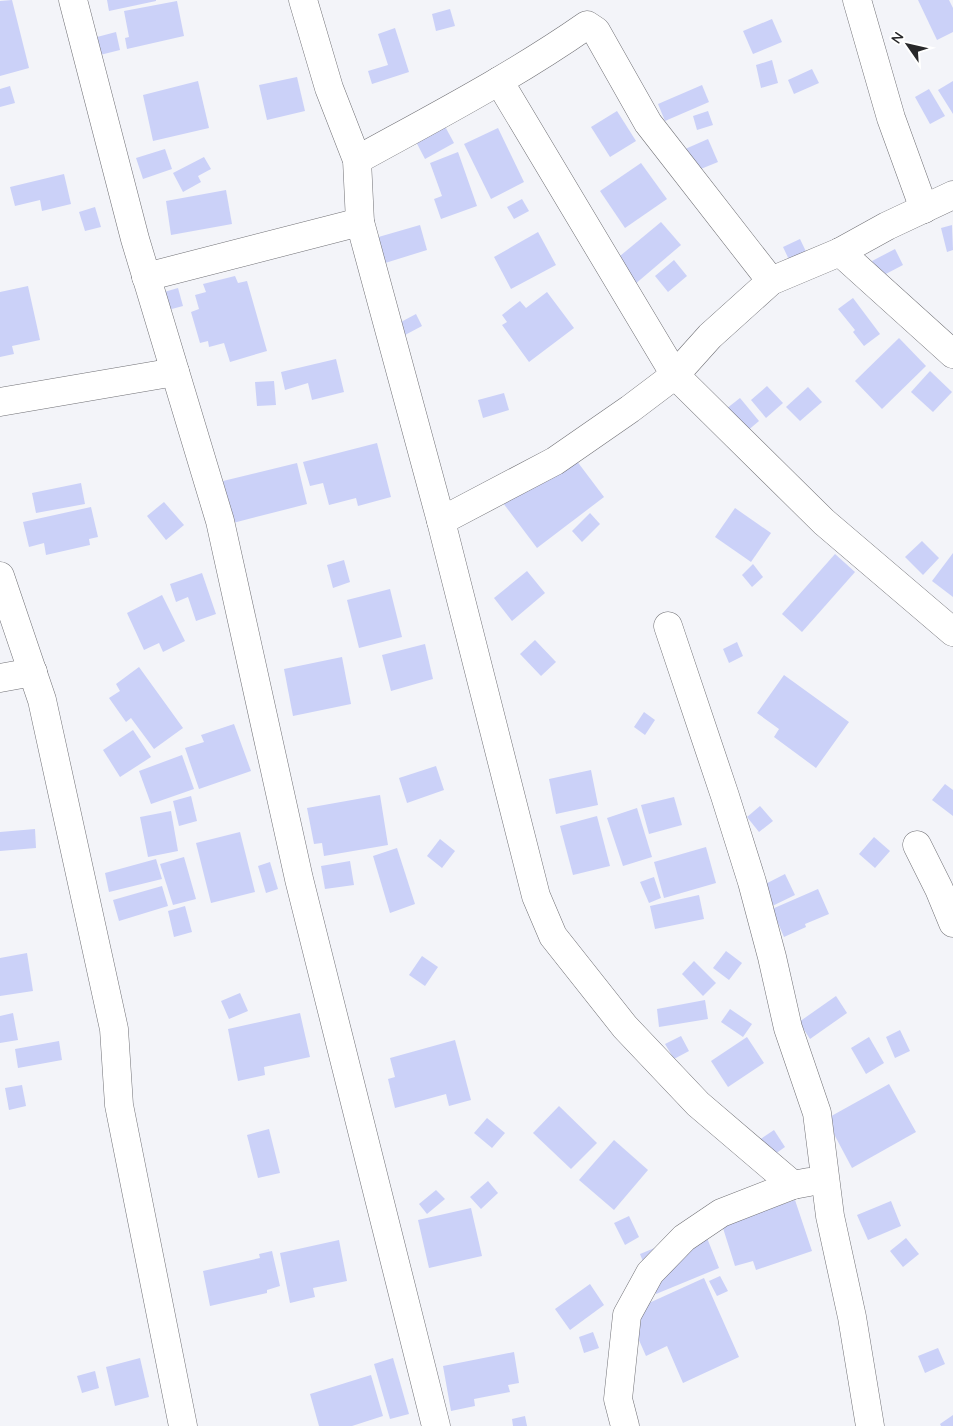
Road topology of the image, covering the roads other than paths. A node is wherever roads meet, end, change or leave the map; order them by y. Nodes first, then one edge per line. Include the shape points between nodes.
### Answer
1 (72, 0) edge
2 (303, 0) edge
3 (857, 0) edge
4 (499, 81) junction
5 (357, 160) junction
6 (953, 195) edge
7 (924, 209) junction
8 (360, 222) junction
9 (840, 252) junction
10 (146, 277) junction
11 (771, 281) junction
12 (953, 354) edge
13 (175, 372) junction
14 (675, 376) junction
15 (0, 402) edge
16 (441, 521) junction
17 (0, 576) edge
18 (668, 626) dead end
19 (953, 632) edge
20 (33, 672) junction
21 (0, 678) edge
22 (916, 845) dead end
23 (953, 923) edge
24 (825, 1178) junction
25 (793, 1185) junction
26 (183, 1426) edge
27 (436, 1426) edge
28 (625, 1426) edge
29 (870, 1426) edge

1 - 10 street
2 - 5 street via 329,88
3 - 7 street via 891,118
4 - 5 street
4 - 11 street via 587,25 596,31 648,123
4 - 14 street
5 - 8 street
6 - 7 street
7 - 9 street
8 - 10 street
8 - 16 street
9 - 11 street
9 - 12 street
10 - 13 street
11 - 14 street via 710,336
13 - 15 street
13 - 27 street via 220,521 299,879
14 - 16 street via 555,461
14 - 19 street via 824,522
16 - 25 street via 536,896 553,936 624,1027 698,1104
17 - 20 street
18 - 24 street via 752,882 788,1028 817,1113
20 - 21 street
20 - 26 street via 42,700 114,1029 119,1105
22 - 23 street
24 - 25 street
24 - 29 street
25 - 28 street via 721,1213 684,1238 650,1273 627,1315 618,1399

